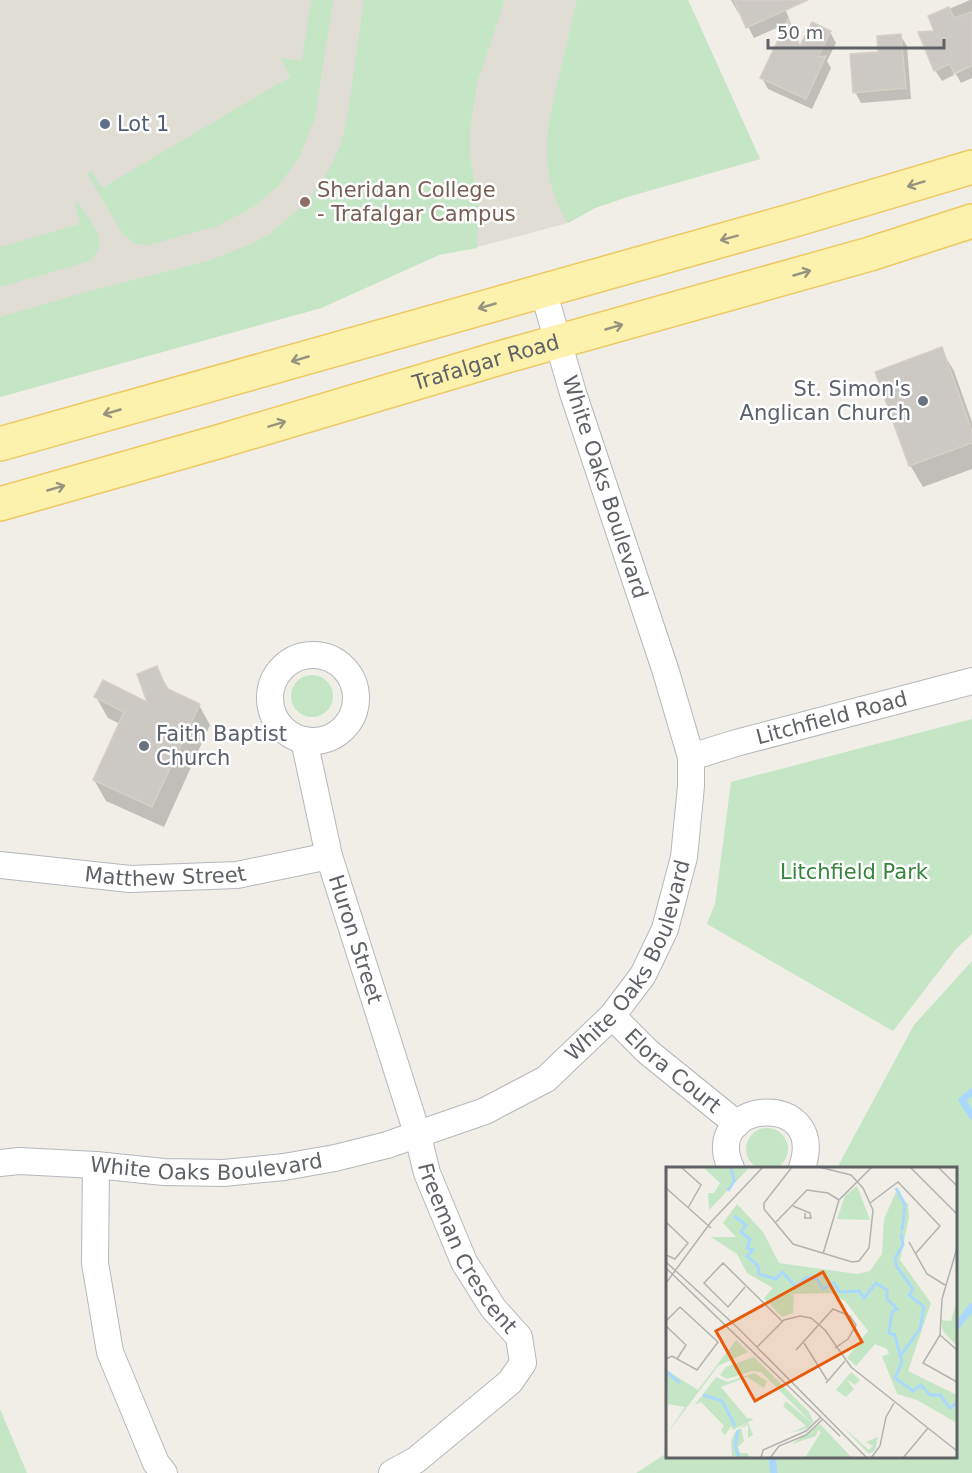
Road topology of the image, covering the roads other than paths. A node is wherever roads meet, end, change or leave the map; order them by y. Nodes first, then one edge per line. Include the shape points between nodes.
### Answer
1 (972, 167) edge
2 (972, 221) edge
3 (543, 290) junction
4 (558, 343) junction
5 (0, 444) edge
6 (0, 504) edge
7 (972, 681) edge
8 (304, 740) dead end
9 (691, 757) junction
10 (329, 856) junction
11 (0, 866) edge
12 (612, 1016) junction
13 (737, 1124) junction
14 (418, 1136) junction
15 (0, 1162) edge
16 (96, 1165) junction
17 (731, 1167) edge
18 (802, 1167) edge
19 (164, 1473) edge
20 (392, 1473) edge

1 -> 3 main road
4 -> 2 main road, Trafalgar Road
3 - 4 street, White Oaks Boulevard
3 -> 5 main road
6 -> 4 main road, Trafalgar Road
4 - 9 street, White Oaks Boulevard
7 - 9 street, Litchfield Road
8 - 10 street, Huron Street
9 - 12 street, White Oaks Boulevard via 684,857 665,929 643,975
10 - 11 street, Matthew Street via 237,875 130,879
10 - 14 street, Huron Street
12 - 13 street, Elora Court via 648,1052
12 - 14 street, White Oaks Boulevard via 546,1079 485,1111
13 - 17 street, Elora Court via 726,1148
13 - 18 street, Elora Court via 759,1112 784,1115 802,1132 806,1144
14 - 16 street, White Oaks Boulevard via 336,1158 224,1173
14 - 20 street, Freeman Crescent via 427,1173 464,1262 493,1308 519,1337 523,1363 510,1382 416,1460
15 - 16 street, White Oaks Boulevard
16 - 19 street via 95,1263 110,1352 156,1464

